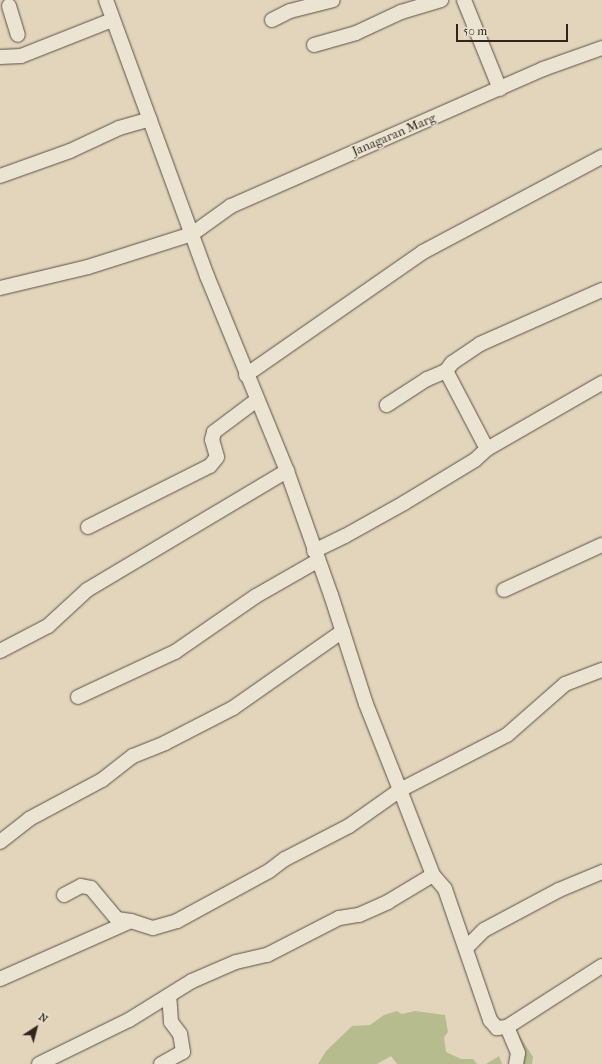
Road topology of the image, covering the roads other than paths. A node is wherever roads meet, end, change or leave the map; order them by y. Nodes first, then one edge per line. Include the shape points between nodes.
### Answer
1 (107, 0) edge
2 (333, 0) edge
3 (441, 0) edge
4 (464, 0) edge
5 (5, 5) edge
6 (112, 20) junction
7 (272, 20) dead end
8 (18, 36) dead end
9 (314, 46) dead end
10 (602, 48) edge
11 (0, 57) edge
12 (500, 89) junction
13 (150, 119) junction
14 (602, 157) edge
15 (0, 176) edge
16 (192, 234) junction
17 (0, 288) edge
18 (602, 290) edge
19 (446, 371) junction
20 (246, 375) junction
21 (602, 383) edge
22 (257, 400) junction
23 (387, 405) dead end
24 (487, 449) junction
25 (287, 471) junction
26 (88, 527) dead end
27 (602, 545) edge
28 (316, 556) junction
29 (504, 590) dead end
30 (343, 631) junction
31 (0, 651) edge
32 (602, 670) edge
33 (78, 697) dead end
34 (400, 790) junction
35 (0, 842) edge
36 (602, 872) edge
37 (433, 875) junction
38 (64, 895) dead end
39 (131, 921) junction
40 (466, 948) junction
41 (602, 966) edge
42 (0, 979) edge
43 (169, 996) junction
44 (507, 1027) junction
45 (39, 1064) edge
46 (161, 1064) edge
47 (516, 1064) edge

1 - 6 street
2 - 7 street via 290,11
3 - 9 street via 401,12 356,33
4 - 12 street
5 - 8 street
6 - 11 street via 21,56
6 - 13 street
10 - 12 street, Janagaran Marg
12 - 16 street, Janagaran Marg via 231,206
13 - 15 street via 120,128 70,151
13 - 16 street
14 - 20 street via 424,252
16 - 17 street, Janagaran Marg via 88,267
16 - 20 street
18 - 19 street via 480,344 452,363
19 - 23 street via 427,379
19 - 24 street
20 - 22 street
21 - 24 street
22 - 25 street
22 - 26 street via 214,432 212,440 217,456 210,466
24 - 28 street via 475,460 345,536
25 - 28 street
25 - 31 street via 87,590 48,626
27 - 29 street
28 - 30 street
28 - 33 street via 174,652
30 - 34 street via 366,704
30 - 35 street via 233,708 133,756 102,780 29,819
32 - 34 street via 565,684 507,735
34 - 37 street
34 - 39 street via 349,826 285,858 269,870 177,921 153,928
36 - 40 street via 559,890 484,930
37 - 40 street via 445,889 456,927
37 - 43 street via 388,902 359,915 339,918 267,955 236,962 192,981
38 - 39 street via 81,886 91,888 117,919
39 - 42 street
40 - 44 street via 490,1020 497,1028
41 - 44 street
43 - 45 street via 129,1020
43 - 46 street via 171,1022 180,1034 183,1052
44 - 47 street via 518,1053

